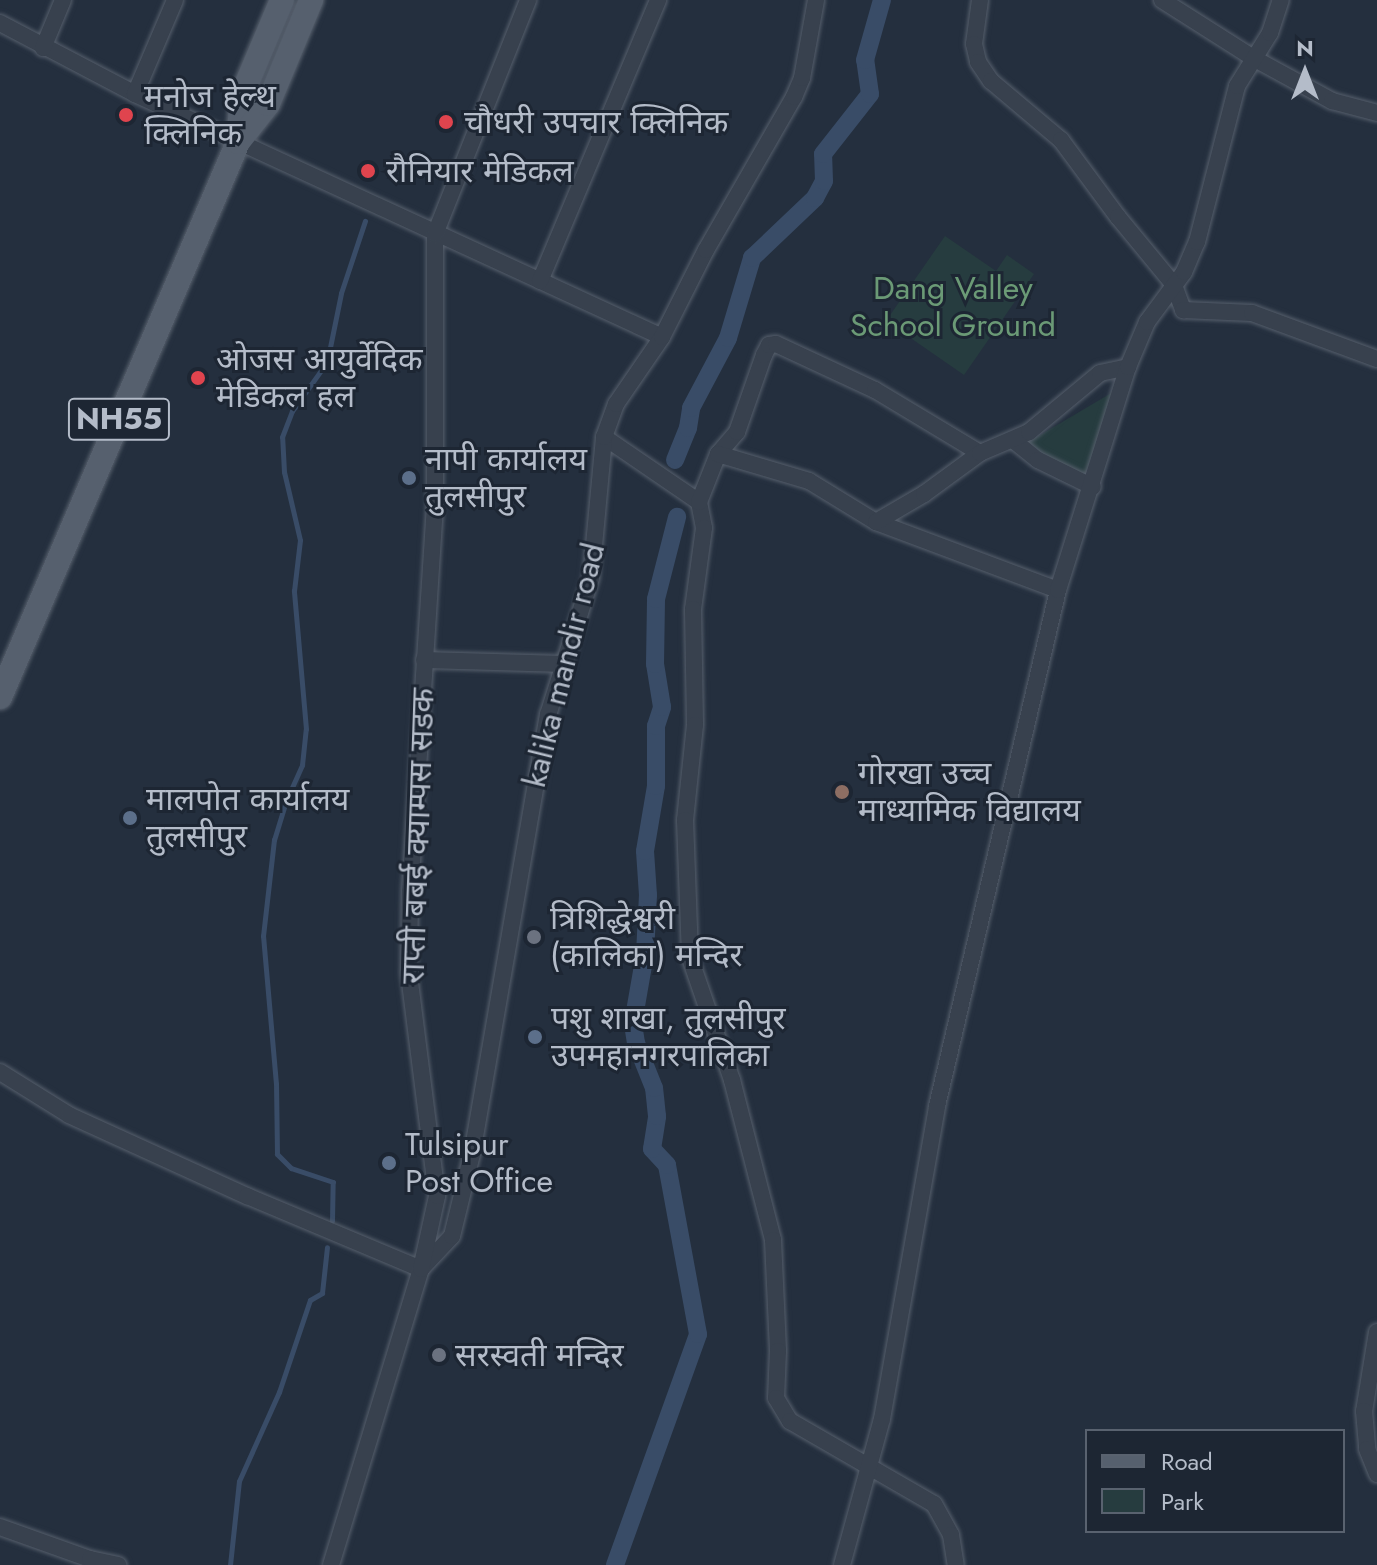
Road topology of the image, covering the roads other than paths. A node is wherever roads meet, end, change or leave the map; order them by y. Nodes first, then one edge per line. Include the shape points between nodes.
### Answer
1 (63, 0) edge
2 (175, 0) edge
3 (282, 0) edge
4 (311, 0) edge
5 (528, 0) edge
6 (658, 0) edge
7 (816, 0) edge
8 (980, 0) edge
9 (1162, 0) edge
10 (1281, 0) edge
11 (0, 23) edge
12 (43, 48) junction
13 (1255, 59) junction
14 (135, 94) junction
15 (1377, 113) edge
16 (238, 142) junction
17 (435, 234) junction
18 (540, 281) junction
19 (1174, 285) junction
20 (662, 337) junction
21 (1377, 359) edge
22 (1128, 367) junction
23 (604, 437) junction
24 (1013, 440) junction
25 (980, 453) junction
26 (718, 454) junction
27 (1093, 487) junction
28 (699, 502) junction
29 (876, 522) junction
30 (1058, 590) junction
31 (424, 660) junction
32 (565, 664) junction
33 (0, 697) edge
34 (0, 1072) edge
35 (421, 1269) junction
36 (1377, 1332) edge
37 (871, 1467) junction
38 (1377, 1474) edge
39 (0, 1527) edge
40 (118, 1565) edge
41 (331, 1565) edge
42 (842, 1565) edge
43 (956, 1565) edge

1 - 12 street
2 - 14 street
3 - 16 main road, NH55 via 242,95
4 - 16 main road, NH55 via 268,104
5 - 17 street
6 - 18 street
7 - 20 street, kalika mandir road via 798,87
8 - 19 street via 974,44 978,62 991,81 1061,140
9 - 13 street
10 - 13 street
11 - 12 street
12 - 14 street
13 - 15 street via 1332,101
13 - 19 street via 1237,86 1197,242
14 - 16 street
16 - 17 street
16 - 33 main road, NH55
17 - 18 street
17 - 31 street, राप्ती बबई क्याम्पस सडक via 435,506
18 - 20 street
19 - 21 street via 1183,310 1252,313
19 - 22 street via 1147,322
20 - 23 street, kalika mandir road via 616,404
22 - 24 street via 1100,373
22 - 27 street
23 - 28 street
23 - 32 street, kalika mandir road via 591,578
24 - 25 street
24 - 27 street via 1038,460
25 - 26 street via 875,390 776,344 764,355 737,432
25 - 29 street
26 - 28 street
26 - 29 street via 809,481
27 - 30 street
28 - 37 street via 703,557 693,609 695,725 685,820 690,958 732,1080 773,1240 776,1398 790,1421
29 - 30 street
30 - 37 street via 937,1106
31 - 32 street
31 - 35 street, राप्ती बबई क्याम्पस सडक via 409,973 437,1196
32 - 35 street, kalika mandir road via 548,715 531,800 461,1207 452,1236
34 - 35 street via 83,1121
35 - 41 street, राप्ती बबई क्याम्पस सडक
36 - 38 street via 1364,1411 1367,1449
37 - 42 street
37 - 43 street via 934,1504 951,1535
39 - 40 street

